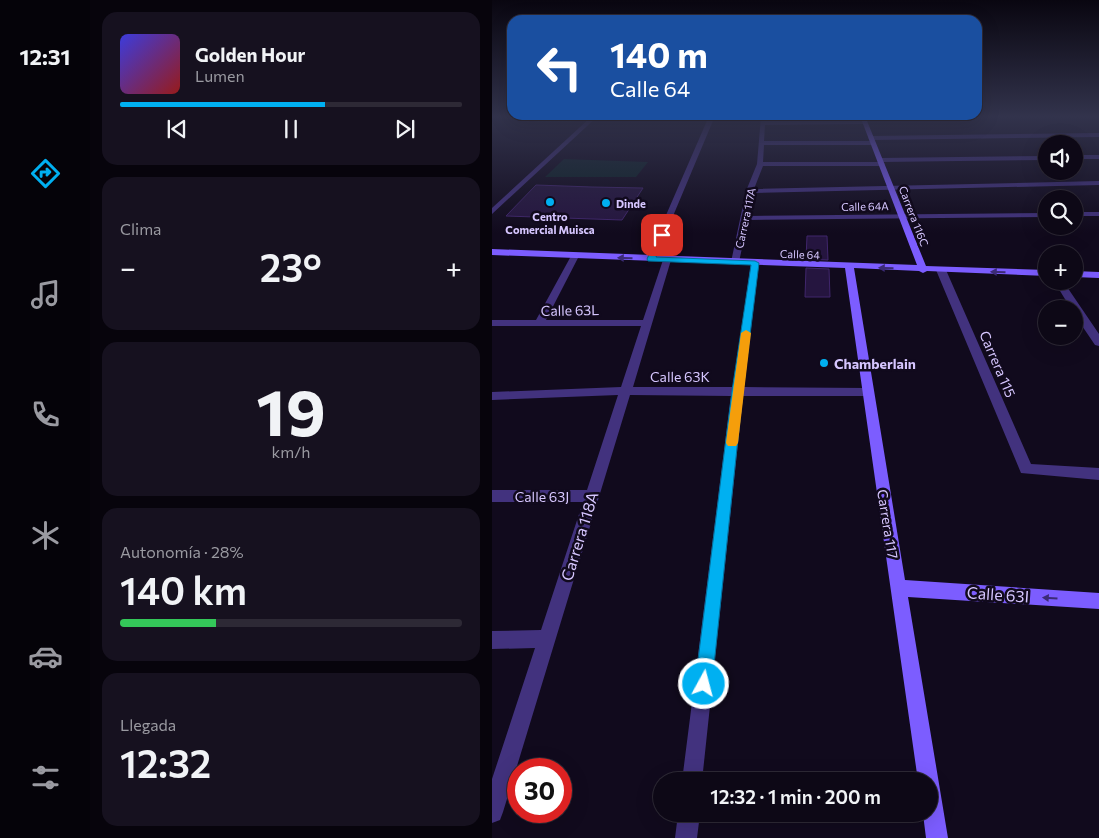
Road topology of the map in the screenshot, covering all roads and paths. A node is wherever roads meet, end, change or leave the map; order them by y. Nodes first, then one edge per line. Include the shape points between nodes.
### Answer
1 (553, 155) edge
2 (695, 155) edge
3 (760, 155) edge
4 (878, 155) edge
5 (1083, 157) edge
6 (1098, 157) edge
7 (1038, 158) edge
8 (881, 162) junction
9 (760, 164) junction
10 (1098, 183) edge
11 (892, 190) junction
12 (750, 191) junction
13 (492, 212) edge
14 (1083, 214) edge
15 (1098, 214) edge
16 (1038, 215) edge
17 (902, 217) junction
18 (744, 218) junction
19 (492, 252) edge
20 (575, 256) junction
21 (651, 259) junction
22 (667, 260) junction
23 (735, 262) junction
24 (755, 263) junction
25 (849, 267) junction
26 (923, 270) junction
27 (941, 270) junction
28 (1038, 273) edge
29 (1083, 274) edge
30 (1098, 275) edge
31 (1064, 290) edge
32 (647, 322) junction
33 (492, 323) edge
34 (539, 324) junction
35 (1098, 343) edge
36 (626, 391) junction
37 (738, 391) junction
38 (868, 392) junction
39 (492, 396) edge
40 (1098, 474) edge
41 (492, 496) edge
42 (592, 496) junction
43 (898, 588) junction
44 (1098, 601) edge
45 (547, 639) junction
46 (492, 640) edge
47 (693, 772) edge
48 (927, 772) edge
49 (492, 812) edge
50 (688, 822) edge
51 (935, 822) edge
52 (686, 838) edge
53 (937, 838) edge

1 - 13 street
2 - 21 street
3 - 9 street, Carrera 117A
4 - 8 street, Carrera 116C
5 - 6 street
7 - 8 street
8 - 9 street
8 - 11 street, Carrera 116C
9 - 12 street, Carrera 117A
10 - 11 street
11 - 12 street
11 - 17 street, Carrera 116C
12 - 18 street, Carrera 117A
14 - 15 street
16 - 17 street, Calle 64A
17 - 18 street, Calle 64A
17 - 26 street, Carrera 116C
18 - 23 street, Carrera 117A
19 - 20 street, Calle 64
21 -> 20 street, Calle 64
20 - 34 street
21 - 22 street, Calle 64
22 - 23 street, Calle 64
22 - 32 street, Carrera 118A
23 - 24 street, Calle 64
24 - 25 street, Calle 64
24 - 37 street, Carrera 117A
26 -> 25 street, Calle 64
25 - 38 street, Carrera 117
26 - 27 street, Calle 64
28 -> 27 street, Calle 64
27 - 40 street, Carrera 115 via 1026,469
29 - 30 street
31 - 35 street
32 - 34 street, Calle 63L
32 - 36 street, Carrera 118A
33 - 34 street, Calle 63L
36 - 37 street, Calle 63K
36 - 39 street, Calle 63K
36 - 42 street, Carrera 118A
37 - 38 street, Calle 63K
37 - 47 street, Carrera 117A
38 - 43 street, Carrera 117
41 - 42 street, Calle 63J
42 - 45 street, Carrera 118A
44 -> 43 street, Calle 63I
43 - 48 street, Carrera 117
45 - 46 street
45 - 49 street, Carrera 118A
50 - 52 street
51 - 53 street

